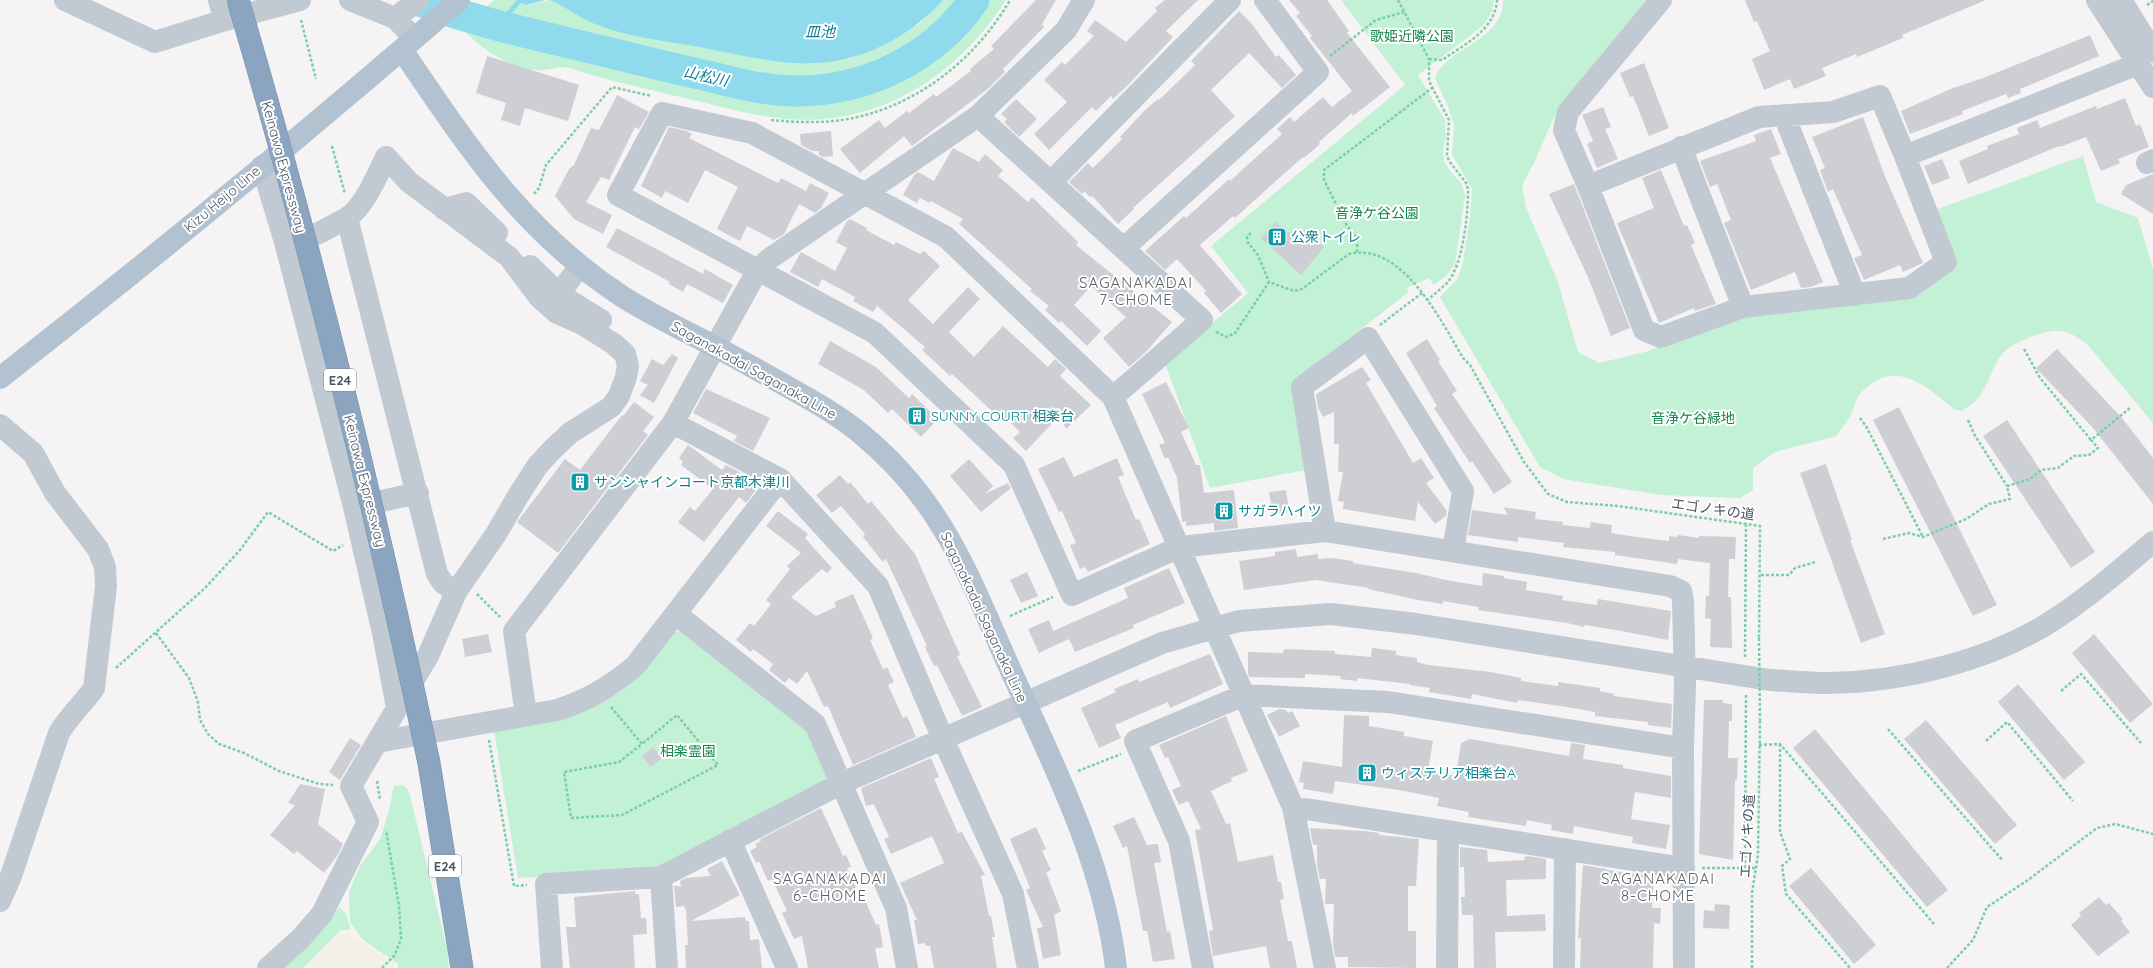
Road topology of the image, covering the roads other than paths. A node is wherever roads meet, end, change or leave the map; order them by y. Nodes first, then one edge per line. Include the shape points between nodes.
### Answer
1 (65, 0) edge
2 (238, 0) edge
3 (350, 0) edge
4 (418, 0) edge
5 (459, 0) edge
6 (1084, 0) edge
7 (1230, 0) edge
8 (1265, 0) edge
9 (1661, 0) edge
10 (2098, 0) edge
11 (2121, 0) edge
12 (292, 1) edge
13 (222, 10) edge
14 (395, 18) junction
15 (408, 44) junction
16 (2145, 58) edge
17 (2153, 87) edge
18 (978, 116) junction
19 (1784, 116) junction
20 (1681, 147) junction
21 (1906, 156) junction
22 (262, 166) junction
23 (1051, 182) junction
24 (1588, 186) junction
25 (864, 194) junction
26 (444, 209) junction
27 (349, 217) junction
28 (285, 242) junction
29 (1124, 248) junction
30 (579, 267) junction
31 (757, 271) junction
32 (559, 294) junction
33 (1855, 295) junction
34 (1743, 307) junction
35 (716, 348) junction
36 (625, 354) junction
37 (0, 378) edge
38 (1113, 397) junction
39 (673, 423) junction
40 (0, 426) edge
41 (780, 479) junction
42 (418, 493) junction
43 (354, 507) junction
44 (1325, 531) junction
45 (2153, 542) edge
46 (1180, 547) junction
47 (1453, 551) junction
48 (460, 586) junction
49 (676, 614) junction
50 (1214, 627) junction
51 (1685, 667) junction
52 (1244, 695) junction
53 (1025, 702) junction
54 (397, 708) junction
55 (526, 715) junction
56 (943, 739) junction
57 (374, 747) junction
58 (1683, 748) junction
59 (842, 783) junction
60 (1293, 807) junction
61 (1448, 831) junction
62 (730, 840) junction
63 (1565, 849) junction
64 (1684, 868) junction
65 (661, 877) junction
66 (0, 901) edge
67 (268, 968) edge
68 (462, 968) edge
69 (552, 968) edge
70 (667, 968) edge
71 (787, 968) edge
72 (907, 968) edge
73 (1028, 968) edge
74 (1116, 968) edge
75 (1203, 968) edge
76 (1325, 968) edge
77 (1447, 968) edge
78 (1564, 968) edge
79 (1684, 968) edge

1 - 13 street via 155,42
2 - 68 highway, Keinawa Expressway / E24, bridge via 326,323 393,593 429,763
3 - 14 street
4 - 14 street
5 - 15 main road, Kizu Heijo Line
6 - 18 street via 1066,30
7 - 23 street
8 - 29 street via 1318,72
9 - 24 street via 1568,112 1564,130
10 - 16 street
11 - 16 street
12 - 13 street
14 - 15 street
15 - 22 main road, Kizu Heijo Line
15 - 30 main road, Saganakadai Saganaka Line via 478,161 505,195 547,239
16 - 17 street
16 - 21 street
18 - 23 street
18 - 25 street
19 - 20 street via 1759,117
19 - 21 street via 1833,112 1880,96
19 - 33 street
20 - 24 street
20 - 34 street
21 - 33 street via 1946,262 1909,288
22 - 28 street
22 - 37 main road, Kizu Heijo Line
23 - 29 street
24 - 34 street via 1644,330 1661,337
25 - 31 street
25 - 31 street via 752,133 662,113 618,195
25 - 38 street via 946,237
26 - 27 street via 409,182 386,157 368,192
26 - 32 street via 466,203
26 - 36 street via 510,257 539,297 557,313 582,324
27 - 28 street via 319,233
27 - 42 street
28 - 43 street
29 - 38 street via 1202,320
30 - 32 street
30 - 35 main road, Saganakadai Saganaka Line via 625,298
31 - 35 street
31 - 46 street via 875,333 1014,465 1072,595
32 - 36 street via 617,329 627,343
33 - 34 street
35 - 39 street
35 - 53 main road, Saganakadai Saganaka Line via 825,408 878,449 916,489 958,555
36 - 48 street via 628,366 626,377 611,407 570,433 538,465 496,534
38 - 46 street
39 - 41 street
39 - 55 street via 514,631
40 - 66 street via 32,453 55,493 98,549 105,567 106,586 94,688 68,718 59,733 11,876
41 - 49 street
41 - 56 street via 878,586
42 - 43 street
42 - 48 street via 437,574 443,583
43 - 54 street via 384,633
44 - 46 street
44 - 47 street
44 - 47 street via 1302,387 1368,338 1463,491
45 - 51 street via 2098,588 2054,619 2012,642 1936,669 1899,677 1827,683 1770,680
46 - 50 street
47 - 51 street via 1670,586 1681,591
48 - 54 street via 428,656
49 - 55 street via 635,666 610,686 582,702 557,710
49 - 59 street via 815,724
50 - 51 street via 1239,621 1331,614 1416,624
50 - 52 street
50 - 53 street via 1162,643
51 - 58 street
52 - 58 street via 1388,702
52 - 60 street
52 - 75 street via 1135,741 1179,841
53 - 56 street
53 - 74 main road, Saganakadai Saganaka Line via 1093,862 1112,938
54 - 57 street
55 - 57 street
56 - 59 street
56 - 73 street via 1013,894
57 - 67 street via 352,786 368,822 360,840 322,914 300,939
58 - 64 street
59 - 62 street
59 - 72 street via 896,908
60 - 61 street
60 - 76 street
61 - 63 street
61 - 77 street
62 - 65 street
62 - 71 street
63 - 64 street
63 - 78 street
64 - 79 street
65 - 69 street via 546,884
65 - 70 street

